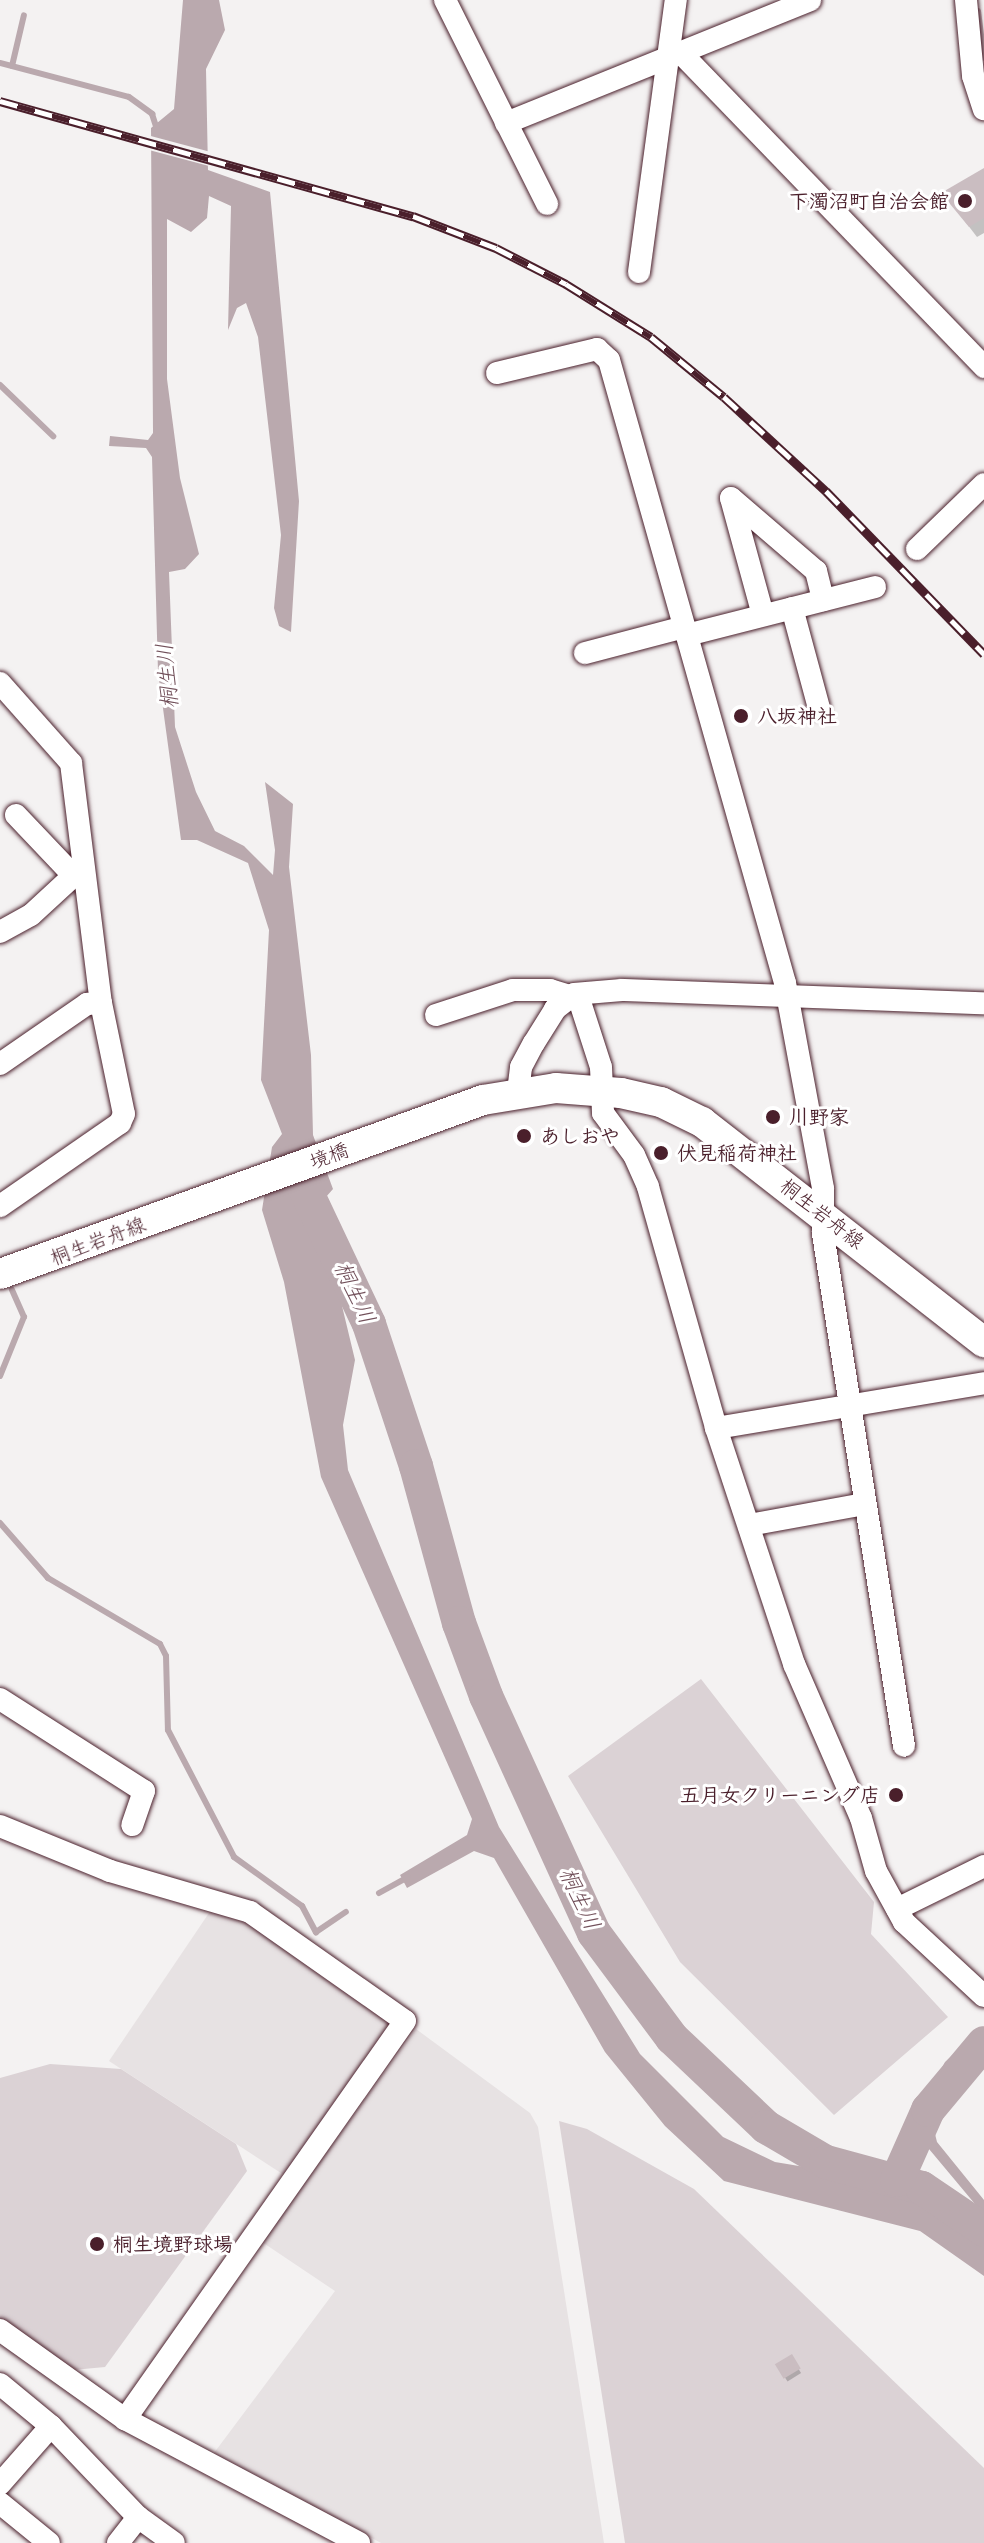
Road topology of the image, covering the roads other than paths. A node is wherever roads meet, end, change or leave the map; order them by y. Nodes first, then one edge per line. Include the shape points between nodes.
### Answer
1 (445, 0) edge
2 (676, 0) edge
3 (810, 0) edge
4 (966, 0) edge
5 (675, 55) junction
6 (984, 109) edge
7 (506, 123) junction
8 (547, 204) dead end
9 (639, 272) dead end
10 (984, 367) edge
11 (497, 373) dead end
12 (984, 484) edge
13 (917, 549) dead end
14 (875, 587) dead end
15 (823, 600) junction
16 (792, 608) junction
17 (763, 615) junction
18 (685, 631) junction
19 (585, 653) dead end
20 (0, 683) edge
21 (819, 708) dead end
22 (16, 815) dead end
23 (77, 871) junction
24 (0, 932) edge
25 (574, 994) junction
26 (787, 996) junction
27 (101, 1003) junction
28 (984, 1003) edge
29 (436, 1015) dead end
30 (0, 1064) edge
31 (518, 1092) junction
32 (600, 1092) junction
33 (464, 1107) joint
34 (195, 1205) joint
35 (0, 1206) edge
36 (823, 1214) junction
37 (0, 1274) edge
38 (984, 1342) edge
39 (984, 1383) edge
40 (848, 1405) junction
41 (716, 1428) junction
42 (865, 1504) junction
43 (749, 1525) junction
44 (0, 1699) edge
45 (904, 1746) dead end
46 (132, 1825) dead end
47 (0, 1826) edge
48 (984, 1866) edge
49 (897, 1909) junction
50 (984, 1996) edge
51 (0, 2330) edge
52 (0, 2384) edge
53 (125, 2419) junction
54 (51, 2426) junction
55 (0, 2484) edge
56 (0, 2503) edge
57 (138, 2517) junction
58 (49, 2543) edge
59 (118, 2543) edge
60 (174, 2543) edge
61 (359, 2543) edge

1 - 7 street
2 - 5 street
3 - 5 street
4 - 6 street via 973,76
5 - 7 street
5 - 9 street
5 - 10 street
7 - 8 street
11 - 18 street via 605,352
12 - 13 street
14 - 15 street
15 - 16 street
15 - 17 street via 816,571 731,498
16 - 17 street
16 - 21 street
17 - 18 street
18 - 19 street
18 - 26 street
20 - 23 street via 71,763
22 - 23 street
23 - 24 street via 31,915
23 - 27 street
25 - 26 street via 622,990
25 - 29 street via 513,990
25 - 31 street via 555,1009 534,1043 521,1067
25 - 32 street via 601,1067
26 - 28 street
26 - 36 street
27 - 30 street via 87,1004
27 - 35 street via 124,1114 120,1123
31 - 32 main road, 桐生岩舟線
31 - 33 main road, 桐生岩舟線
32 - 36 main road, 桐生岩舟線 via 639,1095 702,1122
32 - 41 street via 603,1113 634,1155 648,1187
33 - 34 main road, 境橋
34 - 37 main road, 桐生岩舟線
36 - 38 main road, 桐生岩舟線
36 - 40 street
39 - 40 street
40 - 41 street
40 - 42 street
41 - 43 street
42 - 43 street
42 - 45 street
43 - 49 street via 794,1664 861,1818 876,1871
44 - 46 street via 144,1791
47 - 53 street via 110,1871 250,1912 405,2021
48 - 49 street
49 - 50 street via 923,1942
51 - 53 street
52 - 54 street
53 - 61 street
54 - 55 street
54 - 57 street
56 - 58 street
57 - 59 street
57 - 60 street

